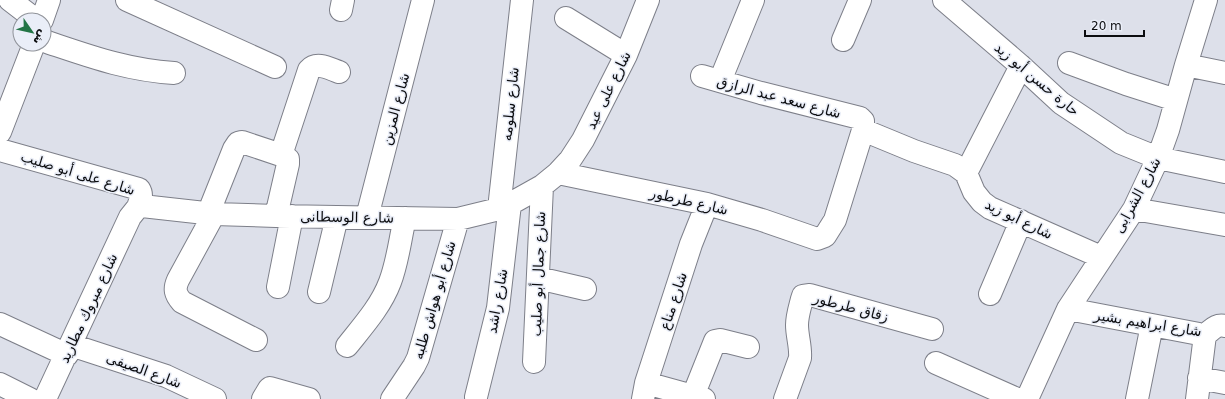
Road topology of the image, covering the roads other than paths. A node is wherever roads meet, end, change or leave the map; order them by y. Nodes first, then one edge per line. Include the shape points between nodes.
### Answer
1 (10, 0) edge
2 (49, 0) edge
3 (127, 0) edge
4 (423, 0) edge
5 (522, 0) edge
6 (648, 0) edge
7 (753, 0) edge
8 (860, 0) edge
9 (944, 0) edge
10 (1206, 0) edge
11 (162, 7) edge
12 (26, 12) edge
13 (45, 12) edge
14 (566, 18) dead end
15 (843, 40) dead end
16 (52, 44) edge
17 (31, 52) edge
18 (626, 55) junction
19 (1069, 63) dead end
20 (1186, 65) junction
21 (1021, 66) junction
22 (275, 67) dead end
23 (340, 72) dead end
24 (174, 73) dead end
25 (1225, 73) edge
26 (1176, 100) junction
27 (859, 123) junction
28 (0, 132) edge
29 (0, 150) edge
30 (280, 155) junction
31 (1158, 158) junction
32 (1225, 172) edge
33 (966, 173) junction
34 (550, 179) junction
35 (707, 204) junction
36 (505, 207) junction
37 (1134, 209) junction
38 (134, 212) junction
39 (211, 214) junction
40 (284, 216) junction
41 (337, 217) junction
42 (367, 217) junction
43 (405, 218) junction
44 (458, 219) junction
45 (1021, 221) junction
46 (1225, 226) edge
47 (1101, 257) junction
48 (538, 278) junction
49 (278, 287) dead end
50 (585, 289) dead end
51 (319, 292) dead end
52 (990, 294) dead end
53 (1068, 309) junction
54 (0, 324) edge
55 (1152, 325) junction
56 (1225, 326) edge
57 (932, 329) dead end
58 (1205, 335) junction
59 (256, 340) dead end
60 (347, 346) dead end
61 (748, 347) dead end
62 (69, 350) junction
63 (534, 362) dead end
64 (936, 363) dead end
65 (1225, 383) edge
66 (0, 384) edge
67 (1198, 388) edge
68 (645, 391) edge
69 (476, 397) dead end
70 (699, 397) edge
71 (30, 399) edge
72 (45, 399) edge
73 (215, 399) edge
74 (264, 399) edge
75 (309, 399) edge
76 (392, 399) edge
77 (785, 399) edge
78 (1017, 399) edge
79 (1028, 399) edge
80 (1136, 399) edge

1 - 12 street
2 - 13 street
3 - 11 street
4 - 42 street, شارع المزين
5 - 36 street, شارع سلومه
6 - 18 street, شارع على عيد
7 - 27 street, شارع سعد عبد الرازق via 711,78
8 - 15 street
9 - 21 street, حارة حسن أبو زيد
10 - 20 street, شارع الشرابى
11 - 22 street
14 - 18 street
16 - 24 street via 122,66
17 - 28 street
18 - 34 street, شارع على عيد via 583,140 570,160
19 - 26 street
20 - 25 street
20 - 26 street, شارع الشرابى
21 - 31 street, حارة حسن أبو زيد via 1061,103 1121,143
21 - 33 street
23 - 30 street via 318,65 309,70
26 - 31 street, شارع الشرابى
27 - 33 street via 914,151 955,165
27 - 35 street, شارع طرطور via 835,220 825,236 817,239
29 - 38 street, شارع على أبو صليب via 139,189 141,196
30 - 39 street via 242,142 238,143
30 - 40 street via 288,159
31 - 32 street, حارة حسن أبو زيد
31 - 37 street, شارع الشرابى
33 - 45 street, شارع أبو زيد via 974,192 982,202
34 - 35 street, شارع طرطور
34 - 36 street, شارع الوسطانى
34 - 48 street, شارع جمال أبو صليب
35 - 68 street, شارع مناع via 691,244
36 - 44 street, شارع الوسطانى
36 - 69 street, شارع راشد via 498,308
37 - 46 street
37 - 47 street, شارع الشرابى
38 - 39 street, شارع الوسطانى via 142,206
38 - 62 street, شارع مبروك مطاريد
39 - 40 street, شارع الوسطانى
39 - 59 street via 176,284 176,296 182,302
40 - 41 street, شارع الوسطانى
40 - 49 street
41 - 42 street, شارع الوسطانى
41 - 51 street
42 - 43 street, شارع الوسطانى
43 - 44 street, شارع الوسطانى
43 - 60 street via 390,283
44 - 76 street, شارع أبو هواش طلبه via 418,358
45 - 47 street, شارع أبو زيد
45 - 52 street
47 - 53 street, شارع الشرابى
48 - 50 street
48 - 63 street, شارع جمال أبو صليب
53 - 55 street, شارع ابراهيم بشير
53 - 79 street, شارع الشرابى
54 - 62 street, شارع الصيفى
55 - 58 street, شارع ابراهيم بشير
55 - 80 street
56 - 58 street, شارع ابراهيم بشير via 1212,328
57 - 77 street, زقاق طرطور via 810,295 804,296 797,323 800,358
58 - 67 street
61 - 70 street via 715,341
62 - 72 street, شارع مبروك مطاريد
62 - 73 street, شارع الصيفى via 166,376
64 - 78 street
65 - 67 street
66 - 71 street
68 - 70 street
74 - 75 street via 270,388

